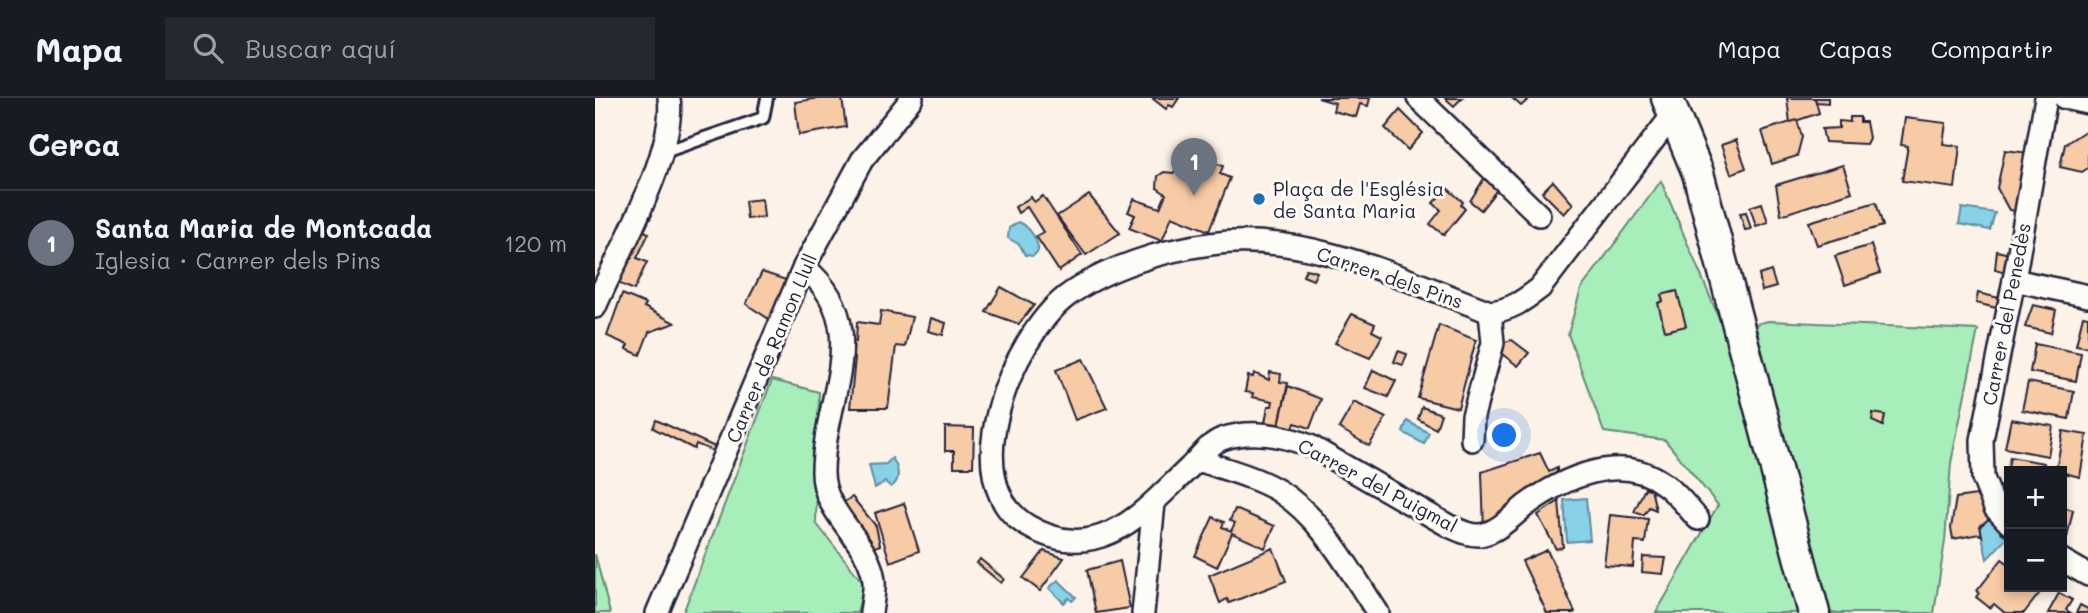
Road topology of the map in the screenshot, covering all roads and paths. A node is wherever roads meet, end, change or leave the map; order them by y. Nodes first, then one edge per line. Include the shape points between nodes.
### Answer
1 (669, 98) edge
2 (767, 98) edge
3 (912, 98) edge
4 (1419, 98) edge
5 (2046, 98) edge
6 (2065, 98) edge
7 (2088, 103) edge
8 (1671, 105) edge
9 (664, 152) junction
10 (1539, 215) dead end
11 (804, 267) junction
12 (2014, 279) junction
13 (2088, 296) edge
14 (595, 307) edge
15 (1490, 312) junction
16 (1472, 440) dead end
17 (1198, 460) junction
18 (1154, 503) junction
19 (2004, 518) edge
20 (1698, 519) dead end
21 (2067, 563) edge
22 (2088, 575) edge
23 (657, 613) edge
24 (871, 613) edge
25 (1143, 613) edge
26 (1378, 613) edge
27 (1814, 613) edge

1 - 9 street
2 - 9 lane via 763,118
3 - 11 street, Carrer de Ramon Llull via 862,160
4 - 10 street
5 - 12 street, Carrer del Penedès
6 - 7 street
8 - 15 street via 1540,288 1515,307
8 - 27 main road via 1698,173
9 - 14 street
11 - 23 street, Carrer de Ramon Llull
11 - 24 street via 830,294 839,312 842,339 822,474 830,502 859,545 874,580
12 - 13 street
12 - 19 street, Carrer del Penedès via 1982,440 1983,478
15 - 16 street via 1493,343 1473,416
15 - 18 street, Carrer dels Pins via 1322,252 1242,242 1187,248 1150,258 1083,285 1045,316 1028,339 998,412 991,459 994,481 1013,514 1028,526 1066,540 1086,541 1121,529
17 - 18 street, Carrer dels Pins
17 - 20 street, Carrer del Puigmal via 1221,440 1251,434 1289,438 1449,526 1479,535 1578,475 1609,468 1650,475 1664,483
17 - 26 street via 1276,489 1296,503 1317,525
18 - 25 street
21 - 22 street

